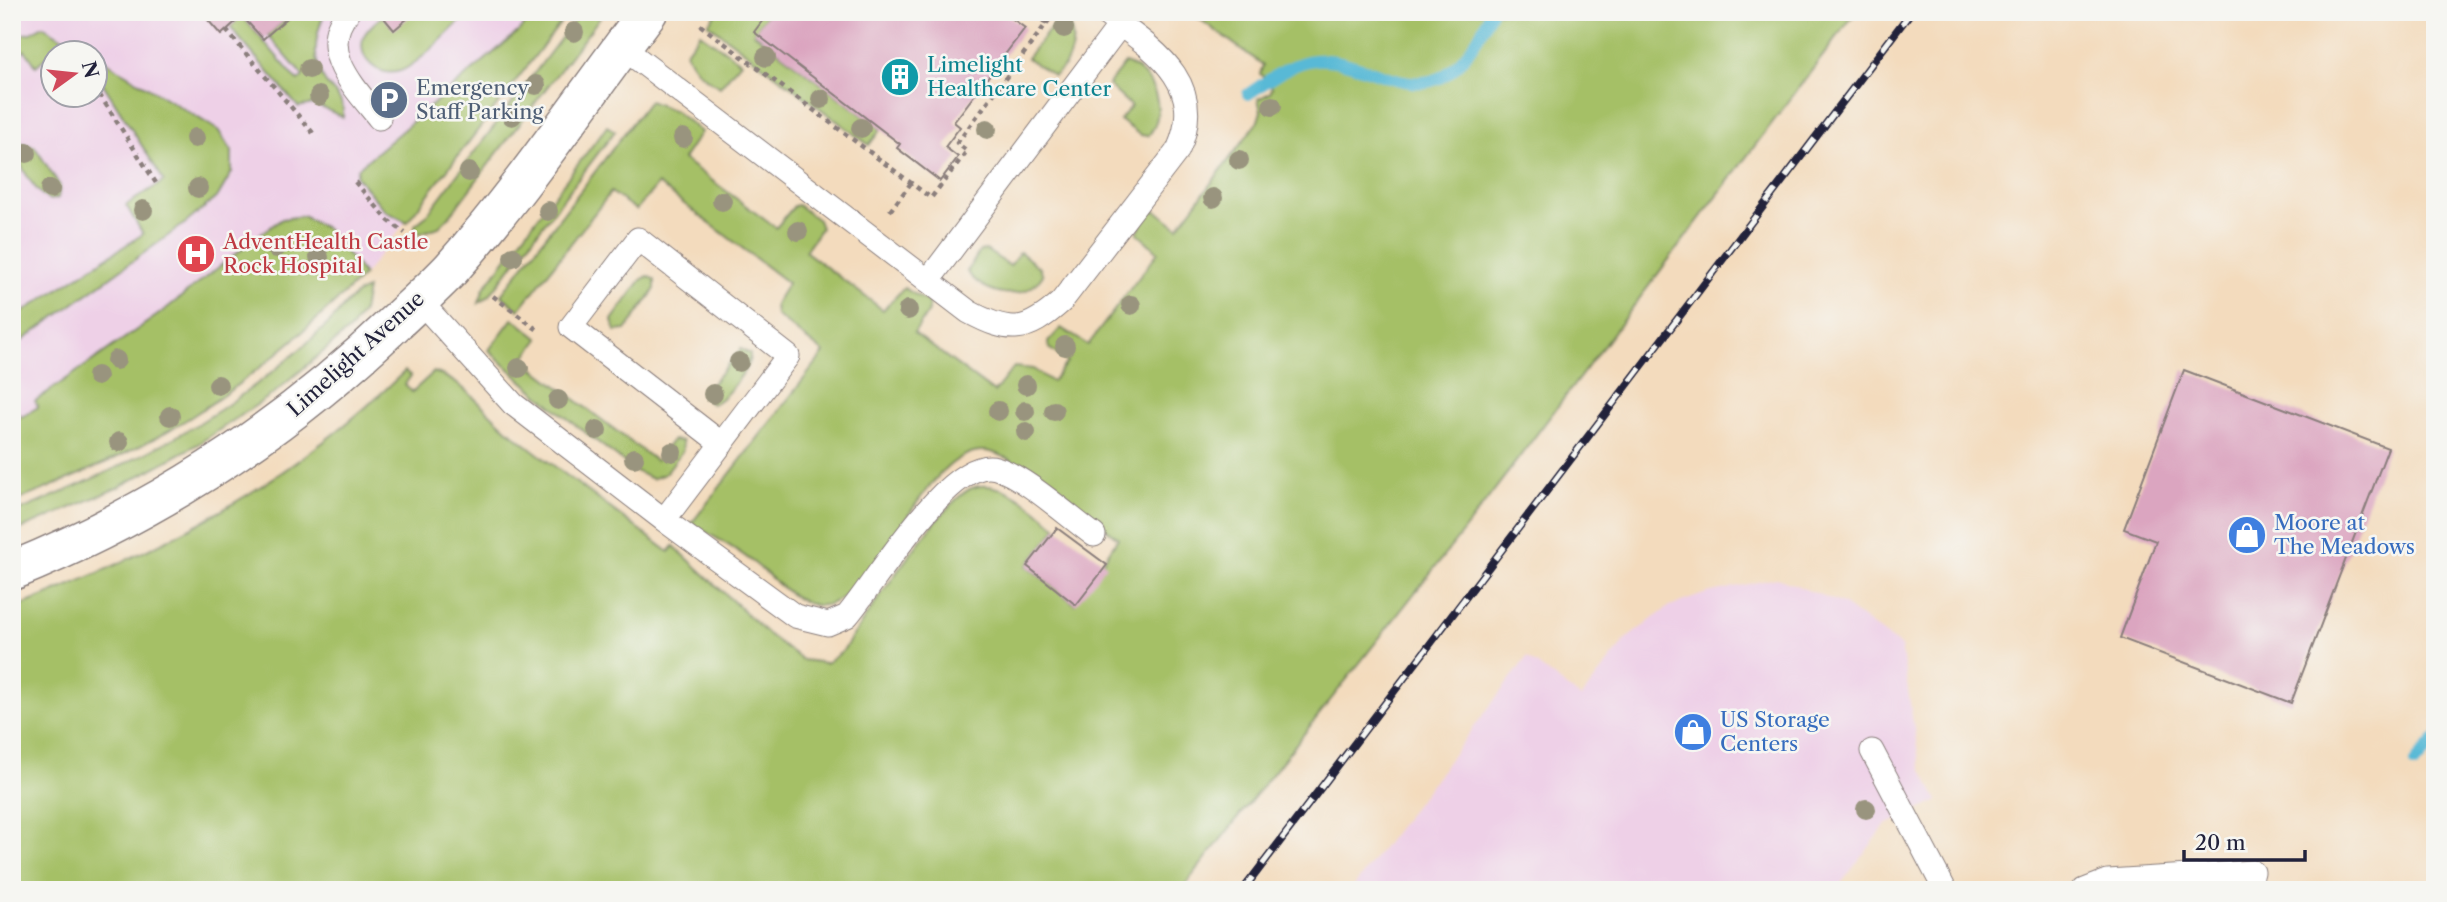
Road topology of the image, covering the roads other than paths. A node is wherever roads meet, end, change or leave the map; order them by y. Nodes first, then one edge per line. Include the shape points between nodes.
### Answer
1 (348, 12) edge
2 (648, 12) edge
3 (1111, 19) edge
4 (622, 47) junction
5 (379, 118) dead end
6 (928, 281) junction
7 (419, 300) junction
8 (722, 444) junction
9 (664, 520) junction
10 (1094, 535) dead end
11 (12, 571) edge
12 (1872, 751) dead end
13 (2250, 881) edge
14 (1945, 890) edge
15 (2085, 890) edge

1 - 5 lane via 339,25 337,60
2 - 4 street, Limelight Avenue
3 - 6 lane
3 - 6 lane via 1173,69 1186,109 1186,132 1178,150 1061,302 1040,321 997,328
4 - 6 lane
4 - 7 street, Limelight Avenue via 495,215
7 - 9 lane via 513,404
7 - 11 street, Limelight Avenue via 349,366 228,459 97,534
8 - 8 lane via 788,356 638,239 571,327
8 - 9 lane
9 - 10 lane via 795,616 828,624 848,615 949,486 980,469 994,467 1015,477
12 - 14 lane
13 - 15 lane via 2108,881

